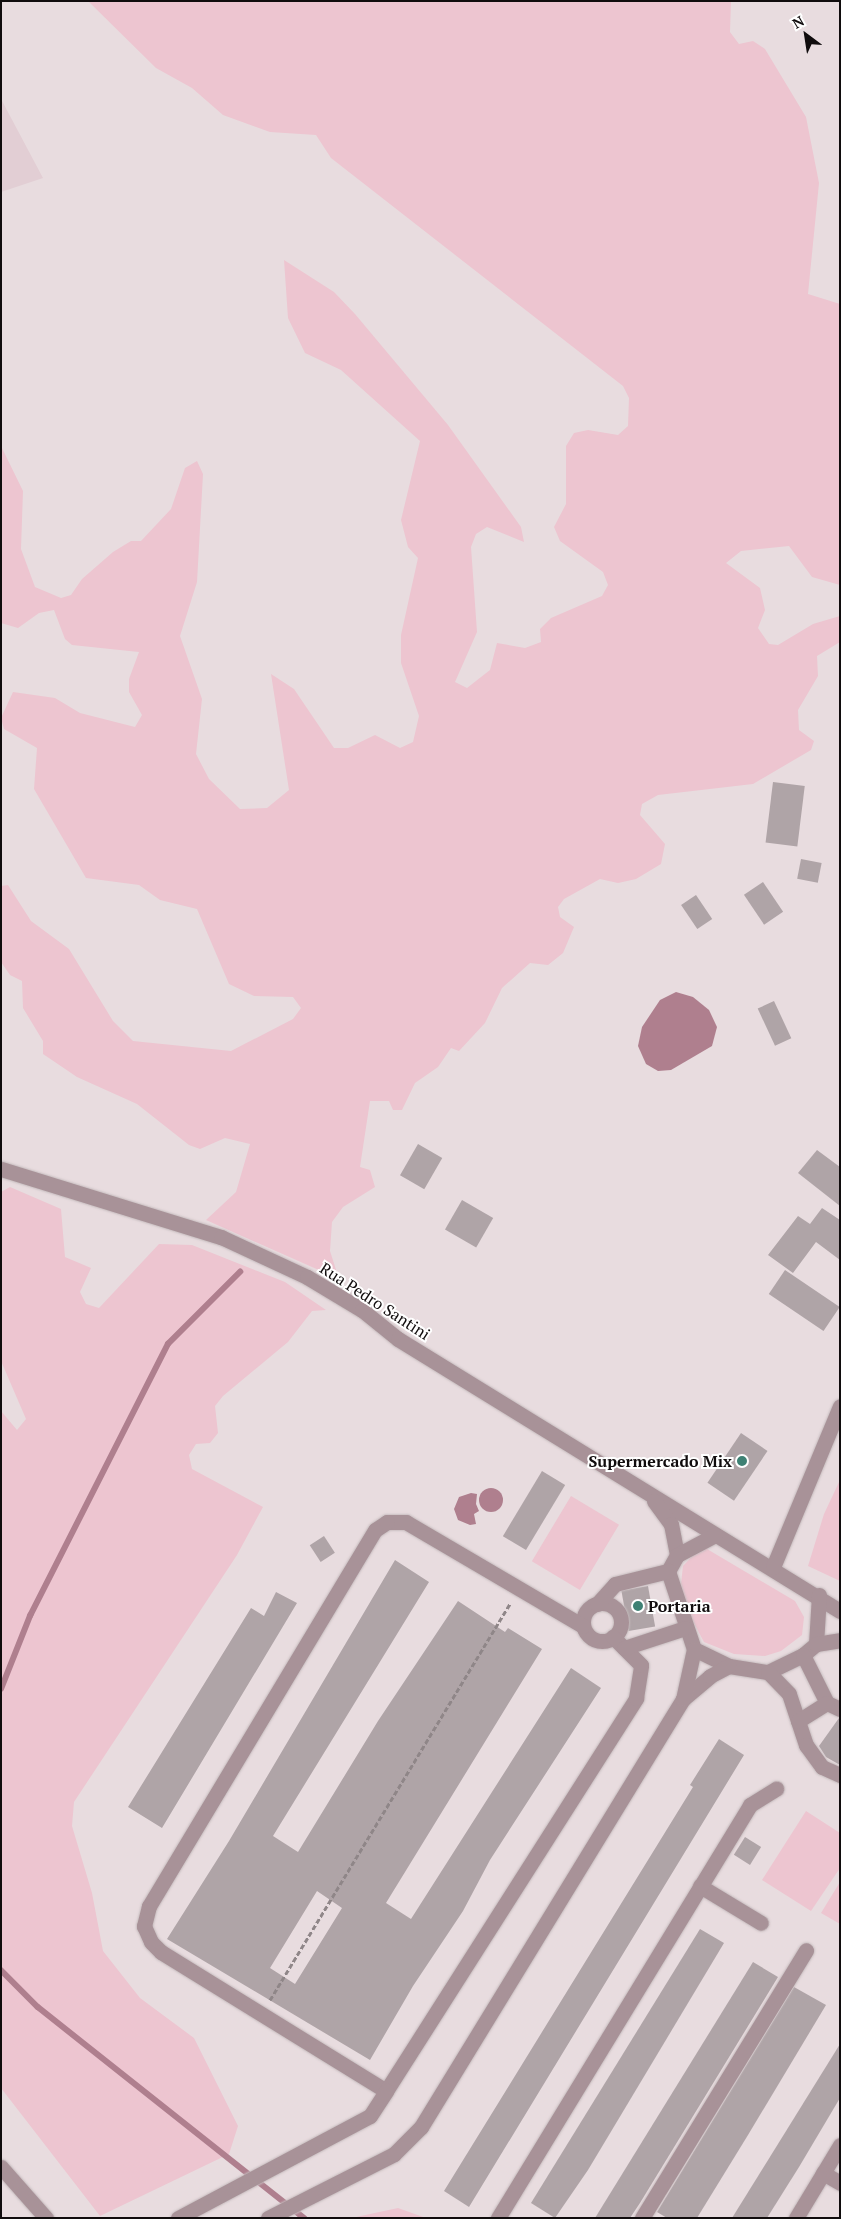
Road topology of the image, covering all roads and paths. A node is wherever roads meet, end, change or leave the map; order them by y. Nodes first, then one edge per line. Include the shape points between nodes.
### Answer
1 (1, 1169) edge
2 (840, 1406) edge
3 (648, 1493) junction
4 (715, 1535) junction
5 (677, 1555) junction
6 (773, 1567) junction
7 (668, 1571) junction
8 (519, 1588) junction
9 (819, 1596) junction
10 (597, 1604) junction
11 (840, 1611) edge
12 (583, 1626) junction
13 (685, 1628) junction
14 (613, 1637) junction
15 (840, 1640) edge
16 (816, 1644) junction
17 (624, 1648) junction
18 (694, 1649) junction
19 (803, 1655) junction
20 (729, 1666) junction
21 (768, 1672) junction
22 (682, 1699) junction
23 (834, 1706) edge
24 (798, 1722) junction
25 (840, 1775) edge
26 (776, 1789) dead end
27 (700, 1886) junction
28 (761, 1923) dead end
29 (806, 1950) dead end
30 (261, 2013) junction
31 (386, 2091) junction
32 (840, 2145) edge
33 (1, 2167) edge
34 (823, 2173) junction
35 (840, 2183) edge
36 (46, 2218) edge
37 (178, 2218) edge
38 (268, 2218) edge
39 (498, 2218) edge
40 (642, 2218) edge
41 (796, 2218) edge

1 - 3 street, Rua Pedro Santini via 221,1237 307,1277 362,1310 398,1339
2 - 6 street
3 - 4 street, Rua Pedro Santini
3 - 5 street, Rua Pedro Santini via 671,1524
4 - 5 street
4 - 6 street
5 - 7 street
6 - 9 street
7 - 10 street via 615,1584
7 - 13 street
8 - 12 street
8 - 30 path
8 - 30 street via 406,1522 387,1522 375,1530 147,1913 144,1926 150,1942 161,1952
9 - 11 street
9 - 16 street
10 - 12 street via 585,1612
10 - 14 street via 612,1606 620,1617 620,1625
12 - 14 street via 591,1638 598,1641
13 - 17 street
13 - 18 street
14 - 17 street
15 - 16 street
16 - 19 street
17 - 31 street via 641,1665 636,1698
18 - 20 street
18 - 22 street
19 - 21 street
19 - 23 street
20 - 21 street
20 - 22 street via 710,1676
21 - 24 street via 789,1694
22 - 38 street via 421,2127 394,2154
23 - 24 street
24 - 25 street via 806,1745 822,1767
26 - 27 street via 750,1805
27 - 28 street
27 - 39 street
29 - 40 street
30 - 31 street
31 - 37 street via 370,2116
32 - 34 street
33 - 36 street
34 - 35 street
34 - 41 street

